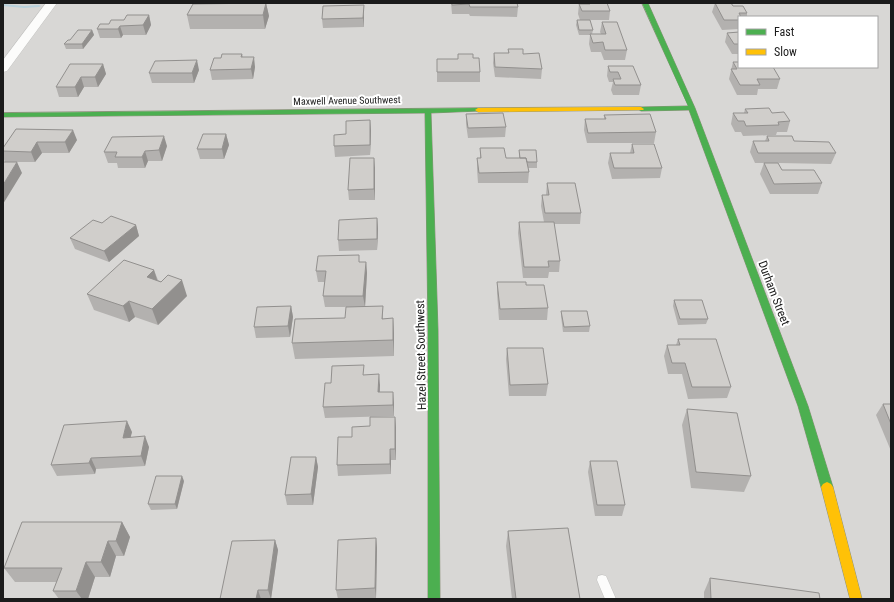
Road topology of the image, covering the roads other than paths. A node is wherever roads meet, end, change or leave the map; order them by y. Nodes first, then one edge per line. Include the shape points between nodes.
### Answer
1 (52, 3) edge
2 (646, 3) edge
3 (3, 68) edge
4 (692, 108) junction
5 (428, 111) junction
6 (3, 115) edge
7 (602, 580) dead end
8 (434, 599) edge
9 (611, 599) edge
10 (856, 599) edge

1 - 3 street
2 - 4 street, Durham Street
4 - 5 street, Maxwell Avenue Southwest
4 - 10 street, Durham Street via 803,406 831,500
5 - 6 street, Maxwell Avenue Southwest
5 - 8 street, Hazel Street Southwest via 433,330
7 - 9 lane

